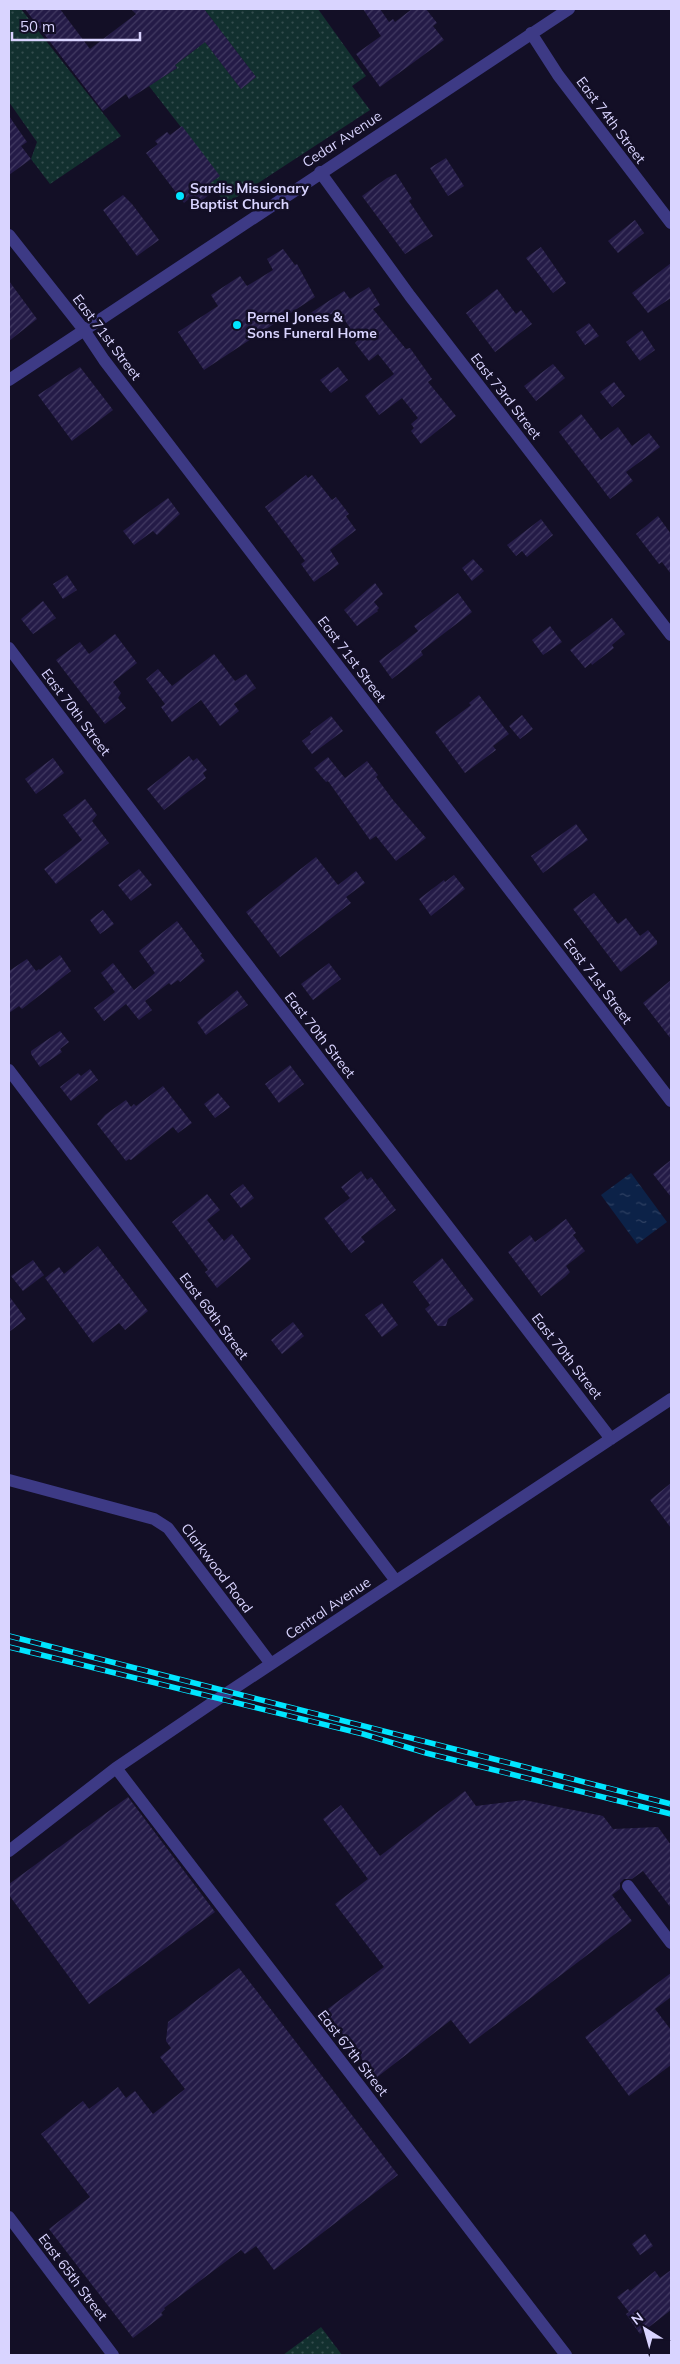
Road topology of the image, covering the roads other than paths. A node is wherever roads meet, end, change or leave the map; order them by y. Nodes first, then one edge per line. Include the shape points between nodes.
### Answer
1 (569, 9) edge
2 (531, 33) junction
3 (320, 172) junction
4 (671, 224) edge
5 (9, 235) edge
6 (84, 330) junction
7 (9, 380) edge
8 (671, 635) edge
9 (9, 648) edge
10 (9, 1070) edge
11 (671, 1101) edge
12 (671, 1399) edge
13 (611, 1438) junction
14 (9, 1480) edge
15 (396, 1581) junction
16 (271, 1664) junction
17 (116, 1768) junction
18 (9, 1851) edge
19 (628, 1886) dead end
20 (671, 1943) edge
21 (9, 2217) edge
22 (113, 2355) edge
23 (566, 2355) edge

1 - 2 street, Cedar Avenue
2 - 3 street, Cedar Avenue
2 - 4 street, East 74th Street via 558,75
3 - 6 street, Cedar Avenue
3 - 8 street, East 73rd Street via 410,296
5 - 6 street, East 71st Street
6 - 7 street, Cedar Avenue
6 - 11 street, East 71st Street
9 - 13 street, East 70th Street
10 - 15 street, East 69th Street
12 - 13 street, Central Avenue
13 - 15 street, Central Avenue
14 - 16 street, Clarkwood Road via 154,1518 168,1528
15 - 16 street, Central Avenue
16 - 17 street, Central Avenue
17 - 18 street, Central Avenue
17 - 23 street, East 67th Street
19 - 20 street
21 - 22 street, East 65th Street

